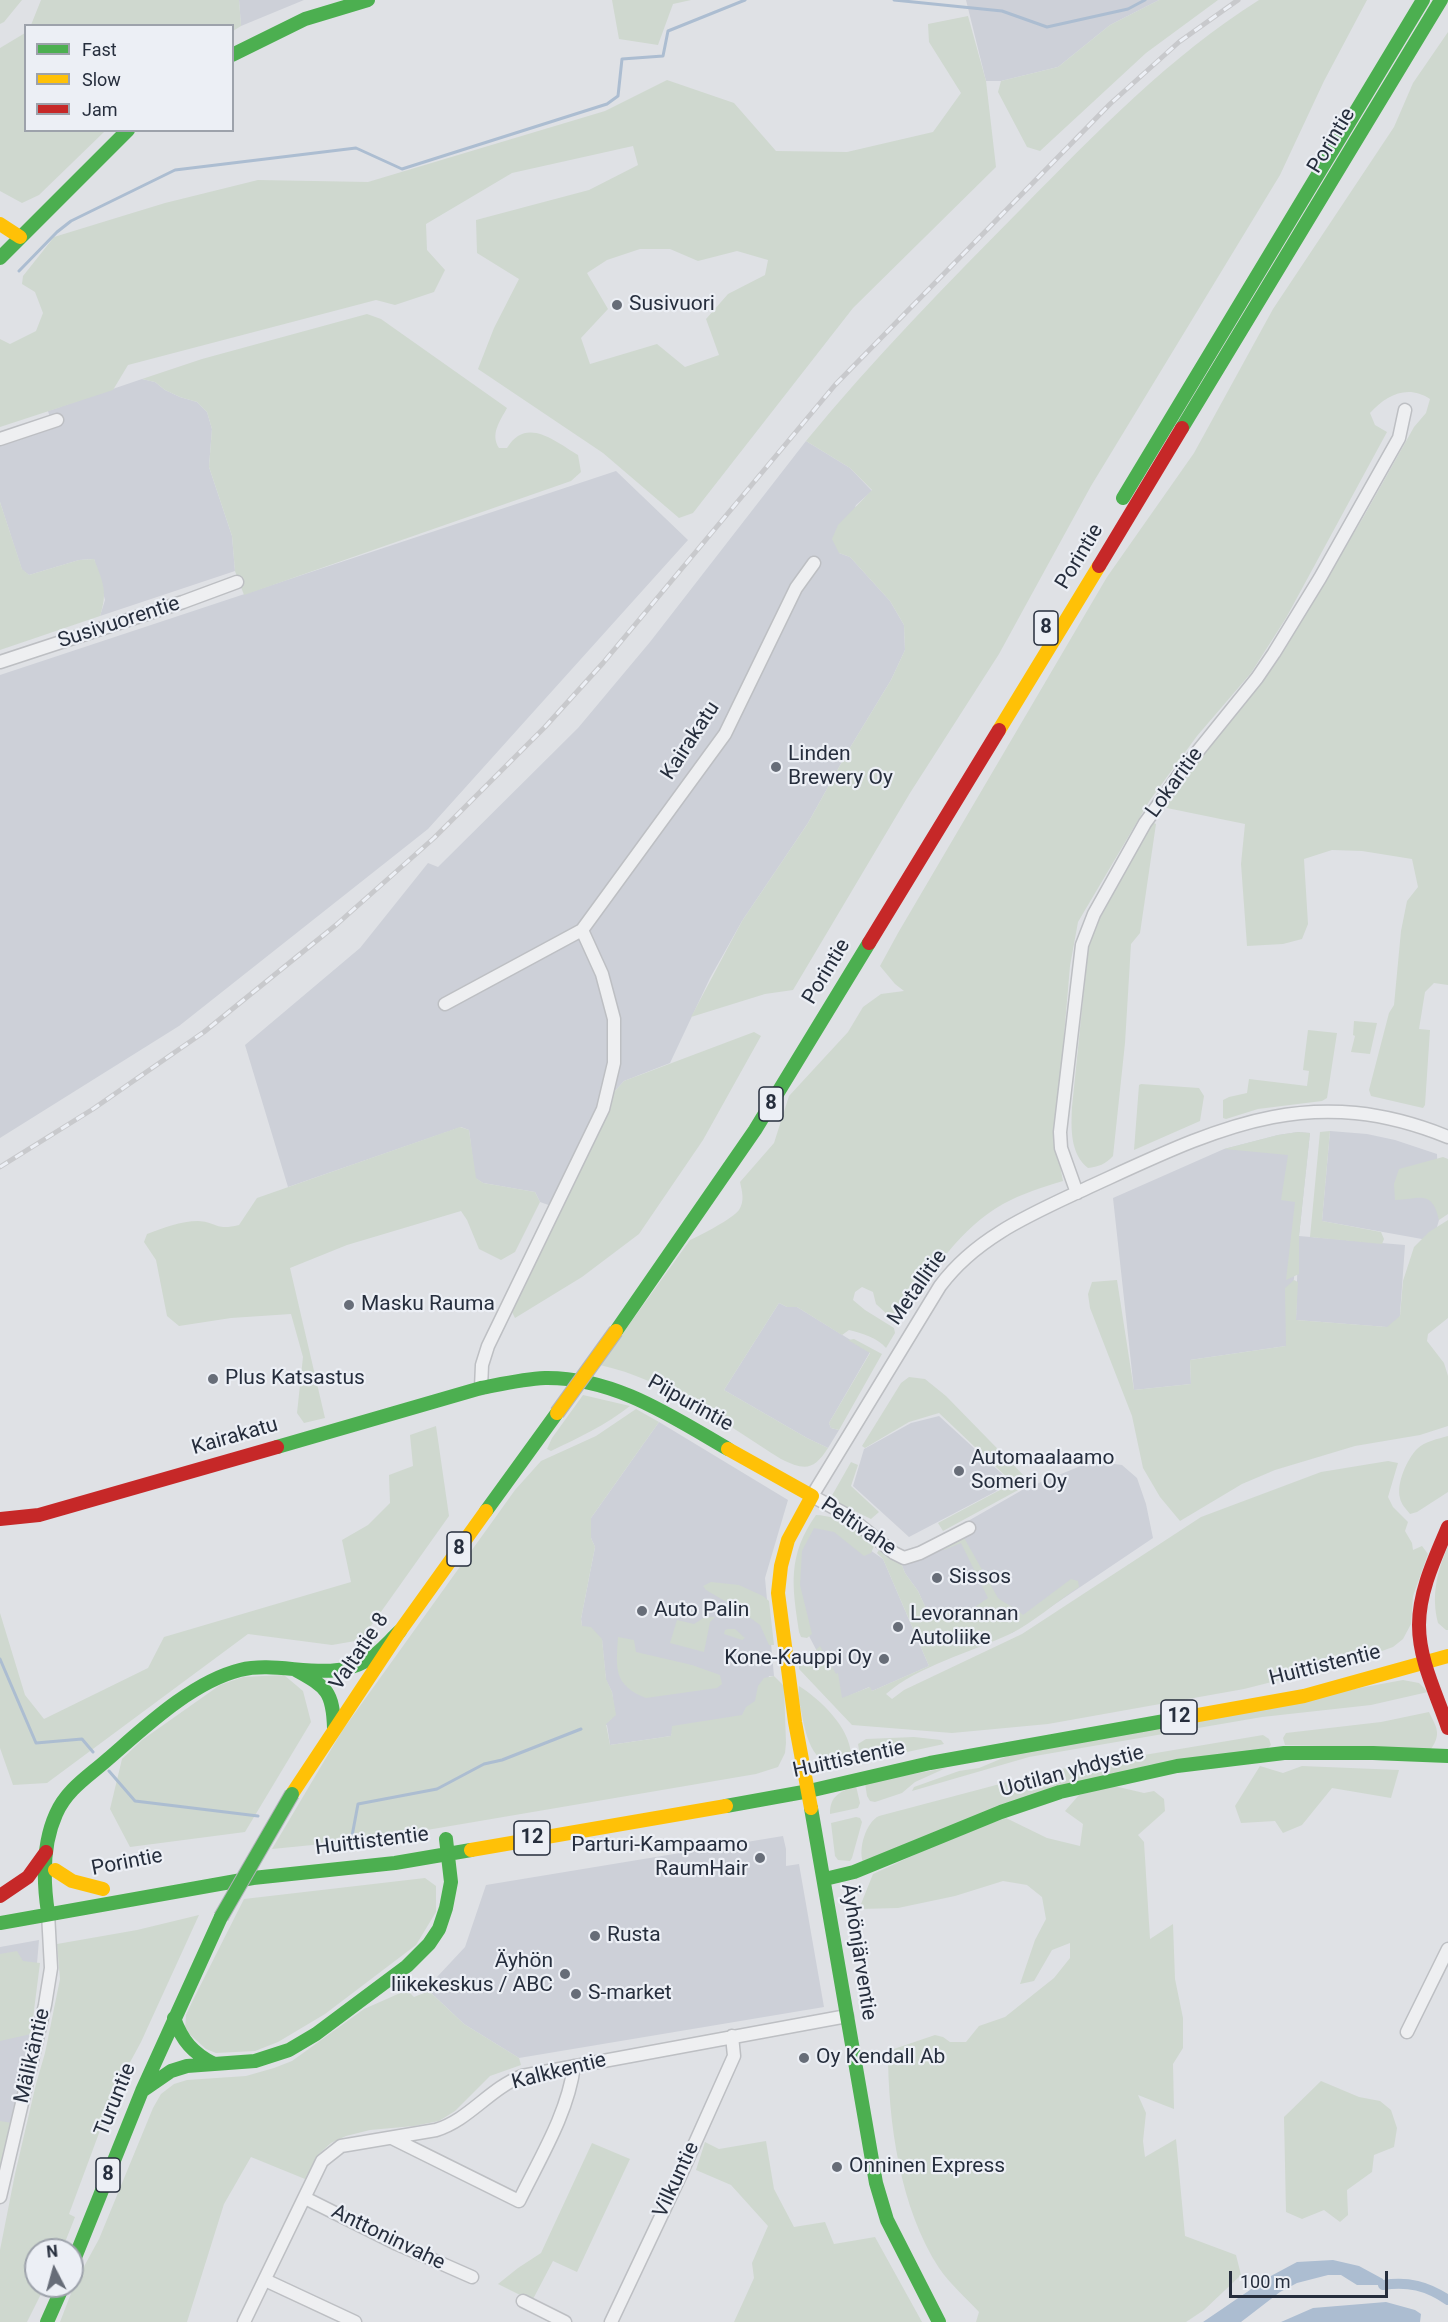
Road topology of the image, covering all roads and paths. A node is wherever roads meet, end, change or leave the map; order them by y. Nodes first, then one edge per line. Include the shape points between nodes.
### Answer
1 (368, 0) edge
2 (1422, 1) edge
3 (344, 3) edge
4 (1438, 5) edge
5 (234, 54) edge
6 (126, 132) edge
7 (0, 224) edge
8 (20, 237) junction
9 (0, 258) edge
10 (1405, 411) dead end
11 (57, 420) dead end
12 (0, 439) edge
13 (1116, 509) dead end
14 (814, 562) dead end
15 (1074, 581) dead end
16 (237, 582) dead end
17 (0, 662) edge
18 (582, 930) junction
19 (445, 1004) dead end
20 (1448, 1137) edge
21 (1077, 1193) junction
22 (670, 1252) junction
23 (616, 1331) joint
24 (537, 1378) joint
25 (481, 1388) junction
26 (812, 1496) junction
27 (0, 1520) edge
28 (1448, 1527) edge
29 (969, 1528) dead end
30 (400, 1630) junction
31 (1448, 1656) edge
32 (1426, 1662) junction
33 (296, 1670) junction
34 (334, 1728) junction
35 (1448, 1728) edge
36 (1448, 1756) edge
37 (930, 1763) junction
38 (91, 1774) junction
39 (800, 1777) junction
40 (809, 1791) junction
41 (446, 1842) junction
42 (45, 1852) junction
43 (268, 1860) dead end
44 (240, 1865) dead end
45 (55, 1870) junction
46 (253, 1878) joint
47 (825, 1879) junction
48 (0, 1896) edge
49 (53, 1898) junction
50 (48, 1913) junction
51 (0, 1923) edge
52 (1448, 1948) edge
53 (847, 2016) junction
54 (174, 2018) junction
55 (1407, 2032) dead end
56 (732, 2036) junction
57 (214, 2064) junction
58 (574, 2066) junction
59 (142, 2091) junction
60 (392, 2138) junction
61 (0, 2197) edge
62 (305, 2198) junction
63 (83, 2238) edge
64 (472, 2277) dead end
65 (265, 2280) junction
66 (58, 2298) edge
67 (523, 2301) dead end
68 (47, 2322) edge
69 (244, 2322) edge
70 (355, 2322) edge
71 (565, 2322) edge
72 (610, 2322) edge
73 (939, 2322) edge

1 - 3 main road
2 - 13 main road, Porintie
3 - 5 main road
4 - 22 main road, Porintie / 8 via 767,1110
6 - 8 main road
7 - 8 main road
8 - 9 main road
10 - 21 street, Lokaritie via 1399,438 1274,653 1161,801 1094,914 1082,945 1060,1132 1061,1148
11 - 12 street
14 - 18 street, Kairakatu via 796,588 725,734
15 - 22 main road, Porintie / 8
16 - 17 street, Susivuorentie
18 - 19 street, Kairakatu
18 - 25 street via 602,974 614,1019 614,1064 603,1109 488,1346
20 - 21 street, Metallitie via 1401,1120 1359,1112 1270,1117 1211,1133
21 - 26 street, Metallitie via 994,1234 954,1267 910,1332
22 - 23 main road, Porintie / 8
23 - 30 main road, Valtatie 8 / 8, bridge
24 - 25 main road, Kairakatu
24 - 26 main road, Piipurintie via 561,1377 602,1384 642,1400
25 - 27 main road, Kairakatu via 39,1515
26 - 29 street, Peltivahe via 847,1515 904,1558
26 - 39 main road, Metallitie via 788,1540 778,1587
28 - 32 main road via 1420,1609
30 - 33 main road via 365,1661 331,1670
30 - 34 main road, Valtatie 8 / 8
31 - 32 main road, Huittistentie / 12
32 - 35 main road
32 - 37 main road, Huittistentie / 12 via 1304,1696
33 - 34 main road via 326,1687 333,1701
33 - 38 main road via 251,1668 202,1686
34 - 54 main road, Valtatie 8 / 8, bridge via 221,1917
36 - 47 main road, Uotilan yhdystie via 1284,1754 1177,1766 1060,1792 854,1872
37 - 39 main road, 12
37 - 40 main road, Huittistentie / 12
38 - 42 main road via 62,1802
38 - 45 main road via 65,1816
39 - 40 main road, Metallitie
40 - 41 main road, Huittistentie / 12
40 - 47 main road, Äyhönjärventie
41 - 46 main road, Huittistentie / 12 via 395,1863
41 - 57 main road via 451,1882 446,1908 439,1929 420,1955 289,2050 255,2061
42 - 48 main road via 28,1877
42 - 49 main road
43 - 44 main road
45 - 49 main road
45 - 49 main road, Porintie via 71,1882 109,1888
46 - 50 main road, Porintie / 12
47 - 53 main road, Äyhönjärventie
49 - 50 main road
50 - 51 main road, Porintie / 12
50 - 61 street, Mälikäntie via 51,1968 45,2005
52 - 55 street
53 - 56 street, Kalkkentie
53 - 73 main road, Äyhönjärventie via 876,2182 887,2220
54 - 57 main road via 186,2045
54 - 59 main road, Turuntie / 8
56 - 58 street, Kalkkentie
56 - 72 street, Vilkuntie via 734,2056
57 - 59 main road via 171,2072
58 - 60 street, Kalkkentie via 522,2076 507,2082 449,2126
58 - 60 street via 571,2085 519,2201
59 - 63 main road, Turuntie / 8
60 - 62 street, Kalkkentie via 341,2146 322,2161
62 - 64 street, Anttoninvahe
62 - 65 street, Kalkkentie
65 - 69 street, Kalkkentie
65 - 70 street
66 - 68 main road
67 - 71 street

